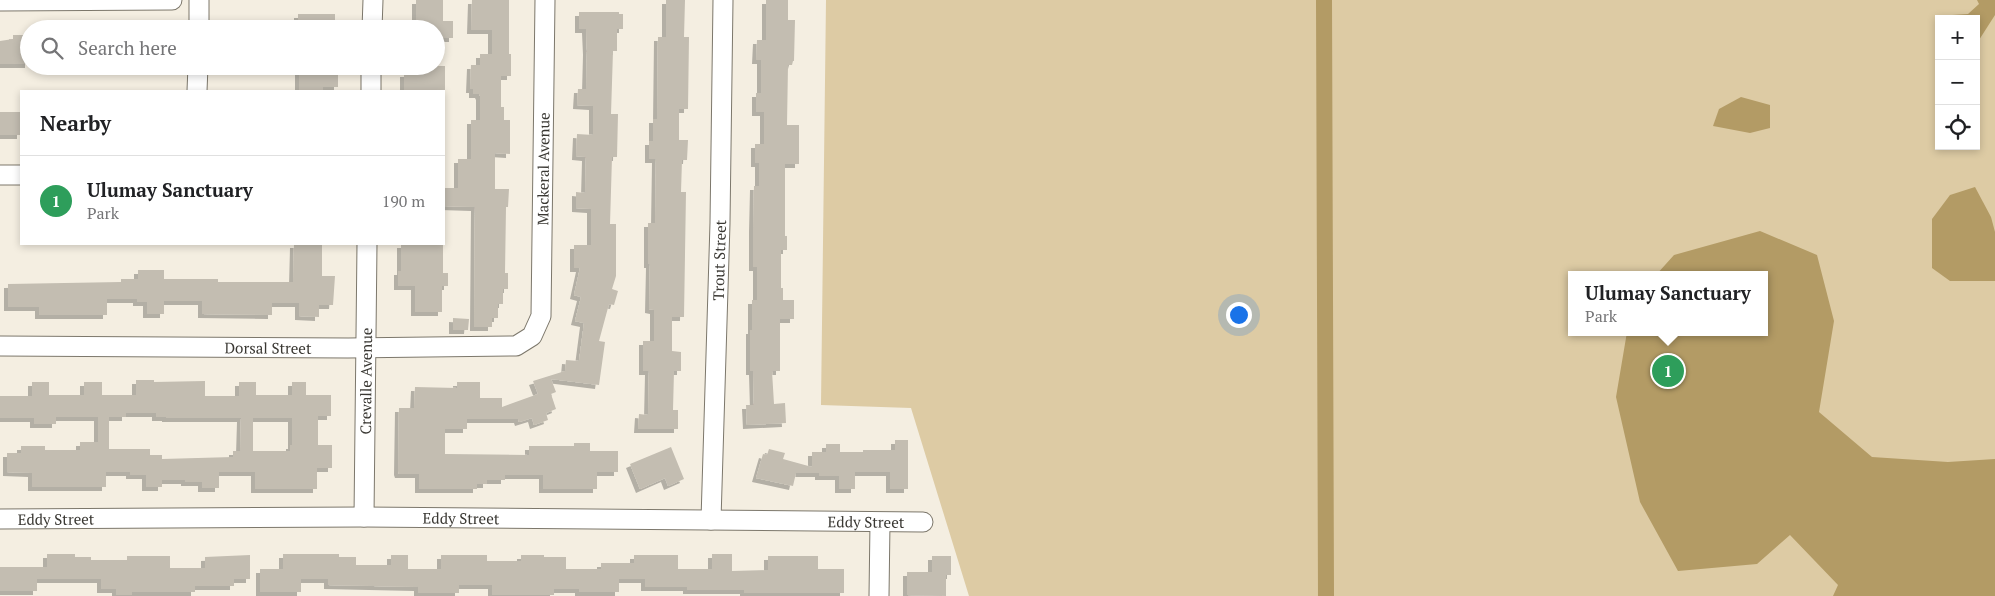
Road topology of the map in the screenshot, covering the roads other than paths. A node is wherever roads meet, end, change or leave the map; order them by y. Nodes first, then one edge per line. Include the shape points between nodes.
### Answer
1 (172, 0) edge
2 (199, 0) edge
3 (373, 0) edge
4 (545, 0) edge
5 (724, 0) edge
6 (0, 1) edge
7 (199, 20) edge
8 (372, 20) edge
9 (198, 75) edge
10 (371, 75) edge
11 (197, 90) edge
12 (371, 90) edge
13 (0, 175) edge
14 (20, 175) edge
15 (368, 245) edge
16 (532, 336) joint
17 (0, 346) edge
18 (365, 348) junction
19 (364, 517) junction
20 (0, 519) edge
21 (711, 520) junction
22 (923, 522) dead end
23 (880, 523) junction
24 (879, 596) edge

1 - 6 street
2 - 7 street
3 - 8 street
4 - 16 street, Mackeral Avenue via 541,316
5 - 21 street, Trout Street
9 - 11 street
10 - 12 street
13 - 14 street
15 - 18 street, Crevalle Avenue
16 - 18 street, Dorsal Street via 516,346
17 - 18 street, Dorsal Street
18 - 19 street, Crevalle Avenue
19 - 20 street, Eddy Street
19 - 21 street, Eddy Street
21 - 23 street, Eddy Street
22 - 23 street, Eddy Street
23 - 24 street

